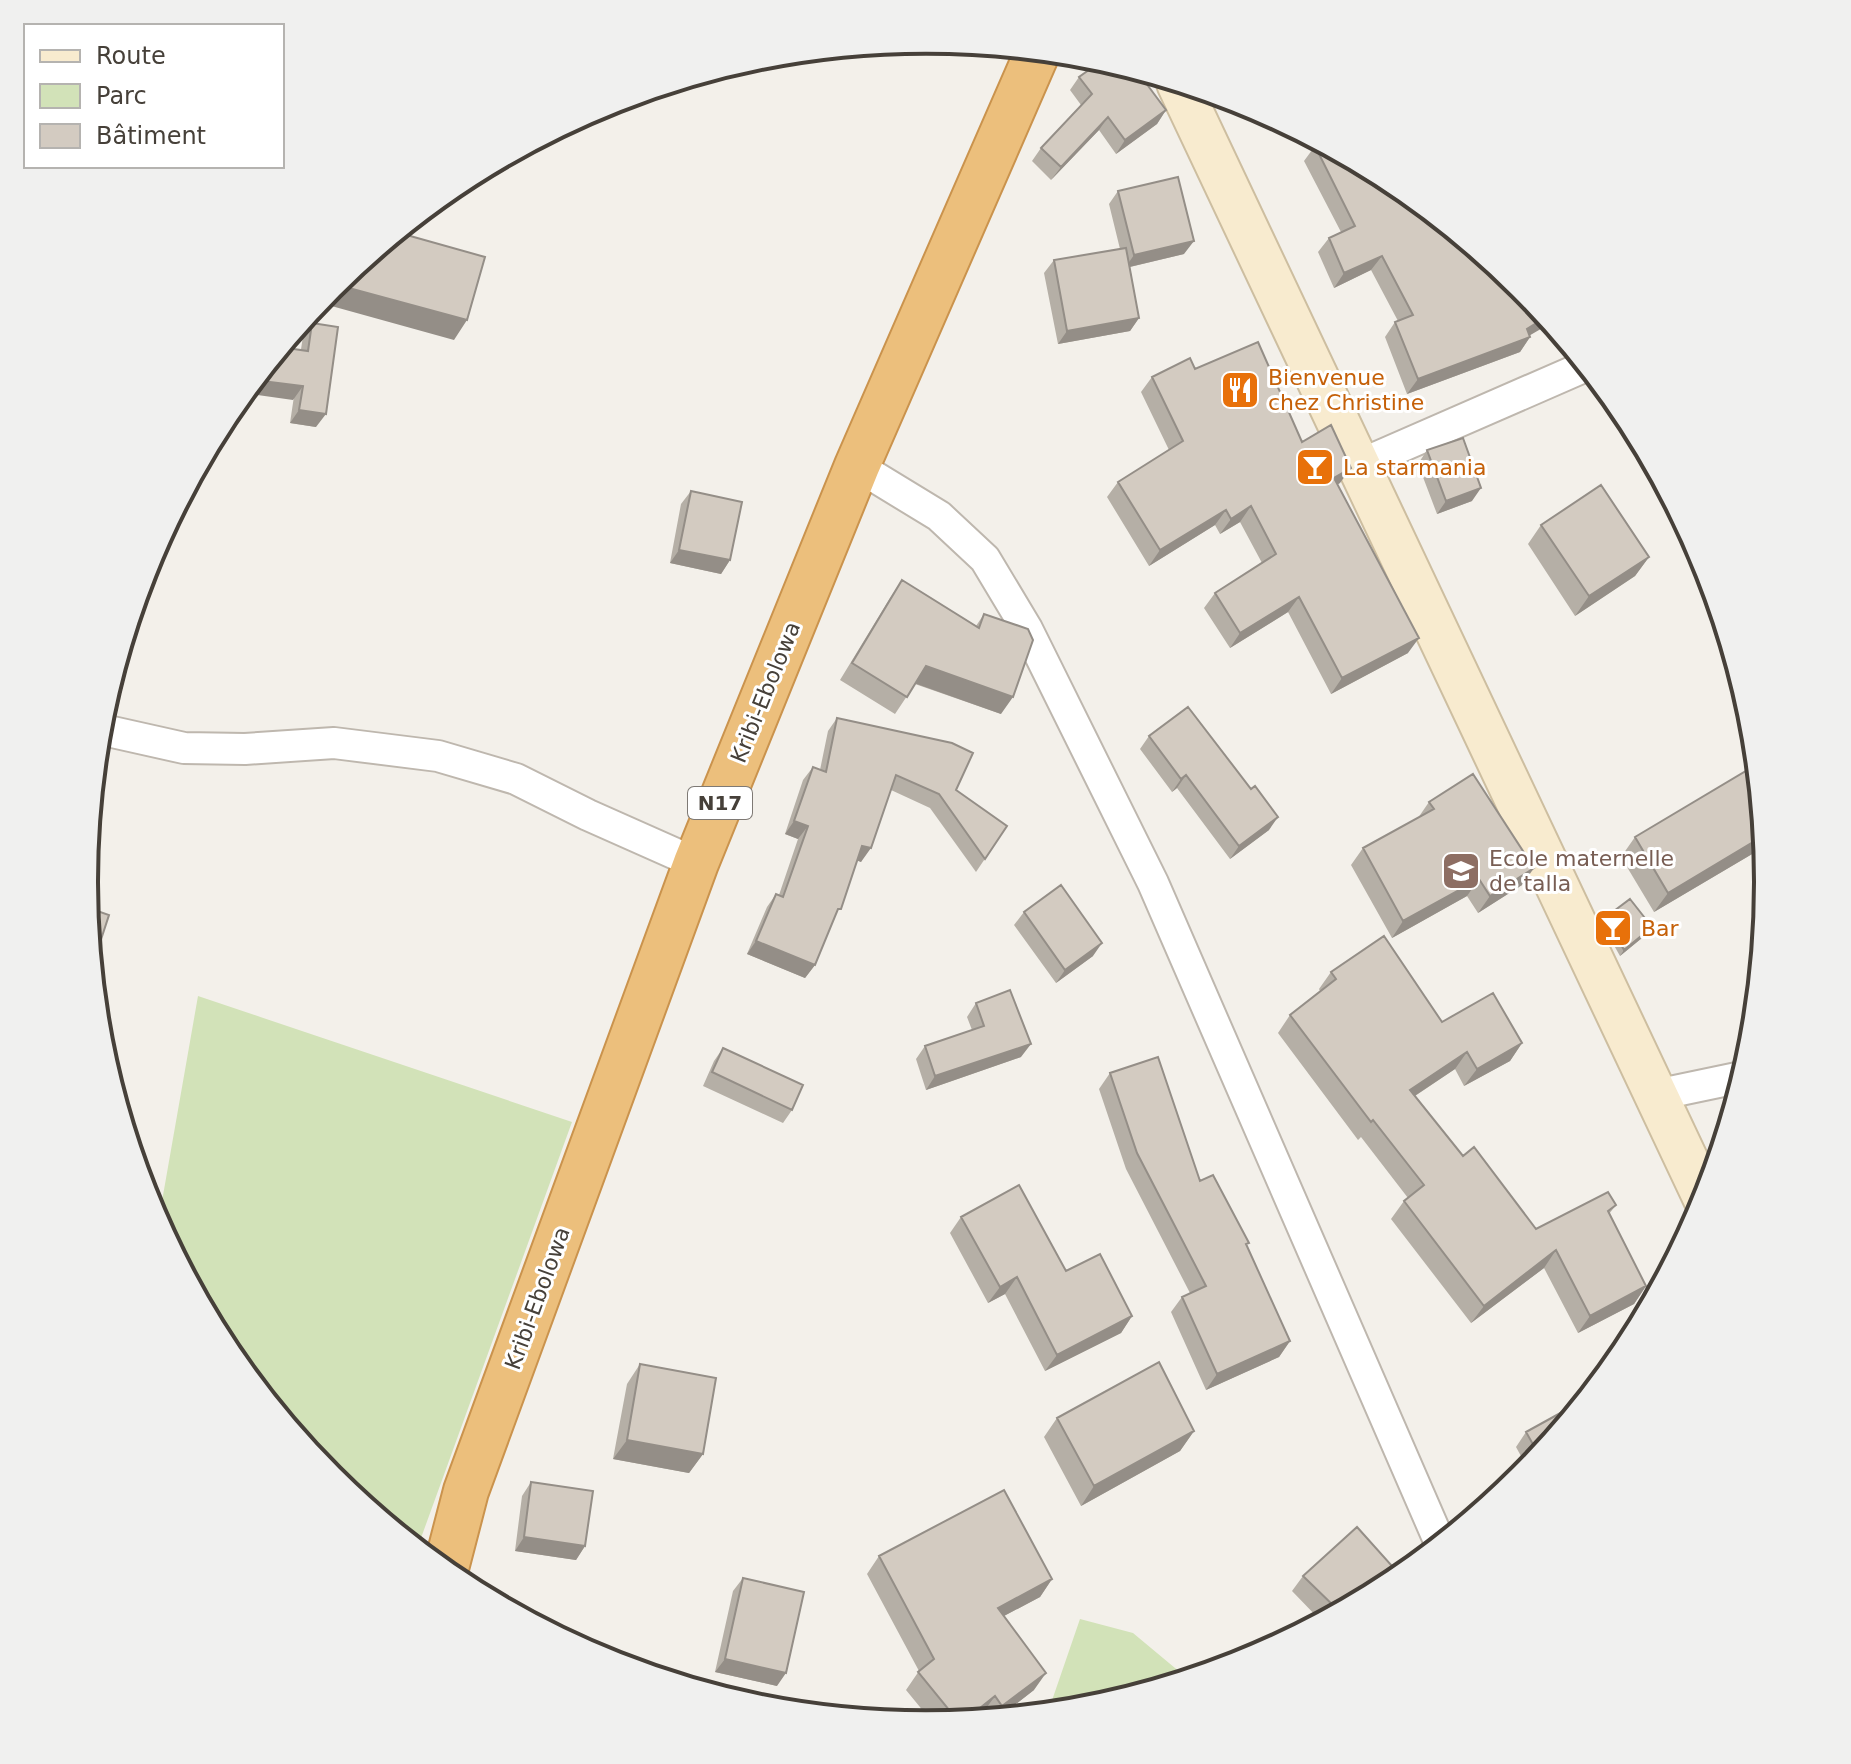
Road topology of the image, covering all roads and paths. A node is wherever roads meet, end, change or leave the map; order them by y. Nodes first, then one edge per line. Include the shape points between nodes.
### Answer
1 (1034, 61) edge
2 (1184, 96) edge
3 (1576, 370) edge
4 (1359, 465) junction
5 (857, 466) junction
6 (111, 732) edge
7 (696, 863) junction
8 (1729, 1080) edge
9 (1656, 1095) junction
10 (1697, 1182) edge
11 (1436, 1534) edge
12 (449, 1558) edge

1 - 5 highway, Kribi-Ebolowa / N17
2 - 4 street
3 - 4 street
4 - 9 street
5 - 7 highway, Kribi-Ebolowa / N17
5 - 11 street via 939,516 985,559 1027,629 1153,883
6 - 7 street via 184,748 334,743 438,756 516,779
7 - 12 highway, Kribi-Ebolowa / N17 via 466,1491
8 - 9 street
9 - 10 street

